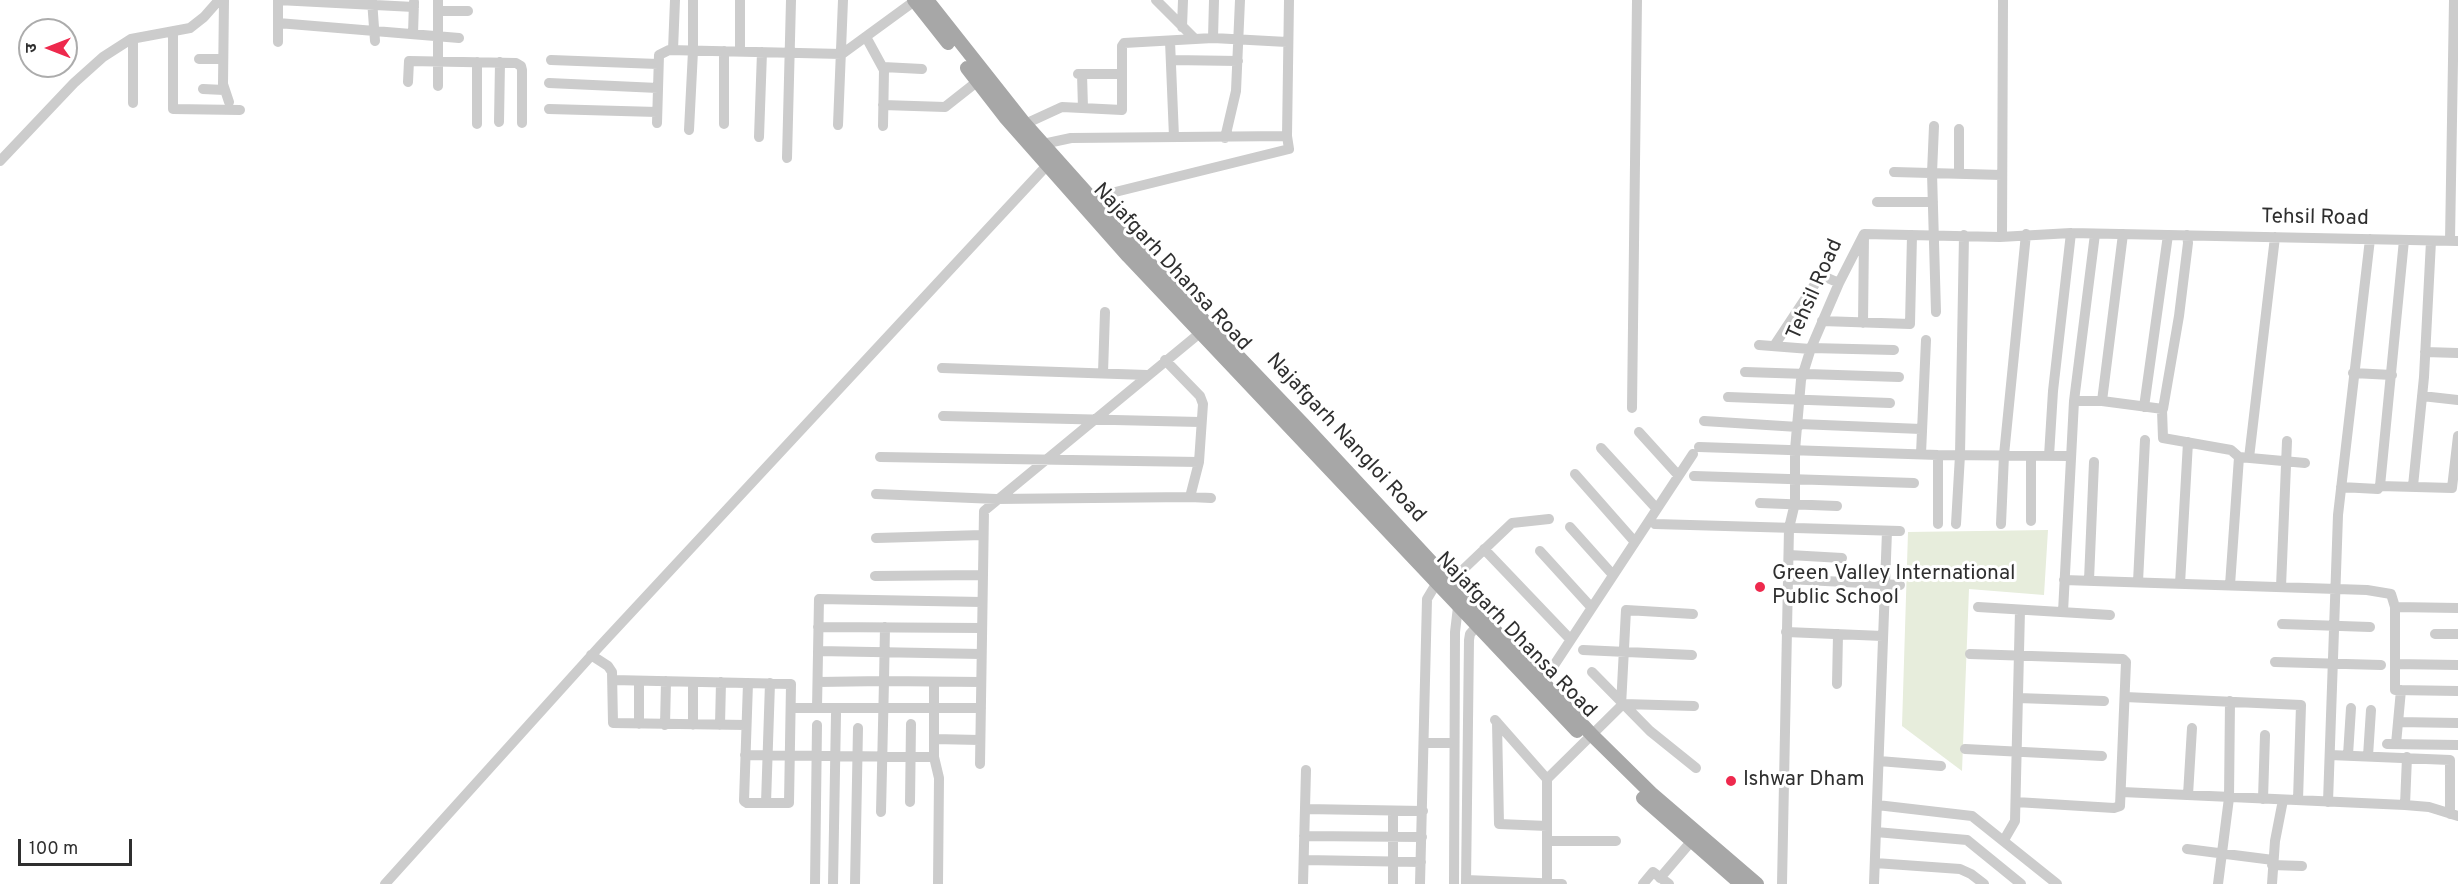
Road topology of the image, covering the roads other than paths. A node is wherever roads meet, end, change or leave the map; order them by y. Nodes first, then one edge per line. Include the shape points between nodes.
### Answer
1 (278, 0) edge
2 (675, 0) edge
3 (693, 0) edge
4 (740, 0) edge
5 (791, 0) edge
6 (843, 0) edge
7 (918, 0) edge
8 (1156, 0) edge
9 (1183, 0) edge
10 (1214, 0) edge
11 (1240, 0) edge
12 (1289, 0) edge
13 (1637, 0) edge
14 (2003, 0) edge
15 (2454, 0) edge
16 (219, 1) edge
17 (372, 2) edge
18 (414, 4) edge
19 (438, 5) edge
20 (468, 11) dead end
21 (2456, 17) edge
22 (278, 23) junction
23 (1182, 27) junction
24 (173, 33) junction
25 (413, 34) junction
26 (374, 36) junction
27 (438, 37) junction
28 (866, 37) junction
29 (459, 38) dead end
30 (1213, 38) junction
31 (133, 39) junction
32 (1195, 39) junction
33 (1239, 39) junction
34 (1170, 41) junction
35 (278, 42) dead end
36 (1287, 42) junction
37 (672, 50) junction
38 (693, 51) junction
39 (724, 51) junction
40 (740, 52) junction
41 (762, 52) junction
42 (791, 52) junction
43 (842, 54) junction
44 (199, 59) dead end
45 (223, 59) junction
46 (551, 60) dead end
47 (1172, 60) junction
48 (438, 61) junction
49 (1238, 61) junction
50 (477, 62) junction
51 (500, 62) junction
52 (658, 64) junction
53 (883, 67) junction
54 (922, 69) dead end
55 (1122, 74) junction
56 (978, 81) junction
57 (408, 82) dead end
58 (549, 83) dead end
59 (438, 86) dead end
60 (658, 88) junction
61 (203, 89) dead end
62 (224, 90) junction
63 (229, 102) dead end
64 (133, 103) dead end
65 (883, 105) junction
66 (1083, 108) junction
67 (549, 109) dead end
68 (240, 110) dead end
69 (499, 122) dead end
70 (522, 123) dead end
71 (477, 124) dead end
72 (724, 124) dead end
73 (1025, 124) junction
74 (838, 125) dead end
75 (883, 126) dead end
76 (1934, 126) dead end
77 (1959, 129) dead end
78 (689, 130) dead end
79 (1287, 136) junction
80 (759, 137) dead end
81 (1174, 137) junction
82 (1225, 138) junction
83 (1039, 147) junction
84 (787, 158) dead end
85 (1051, 161) junction
86 (0, 162) edge
87 (2455, 171) edge
88 (1894, 172) dead end
89 (1932, 173) junction
90 (1959, 174) junction
91 (2002, 176) junction
92 (1091, 198) junction
93 (1877, 202) dead end
94 (1933, 202) junction
95 (2071, 233) junction
96 (1864, 234) junction
97 (2026, 234) junction
98 (2095, 234) junction
99 (2123, 234) junction
100 (1912, 235) junction
101 (1964, 235) junction
102 (2168, 235) junction
103 (2187, 235) junction
104 (1934, 236) junction
105 (2002, 236) junction
106 (2275, 237) junction
107 (2370, 239) junction
108 (2404, 240) junction
109 (2431, 241) junction
110 (2454, 241) edge
111 (1132, 252) junction
112 (1839, 283) junction
113 (1105, 312) dead end
114 (1936, 312) dead end
115 (1822, 321) junction
116 (1863, 323) junction
117 (1204, 330) junction
118 (1926, 340) dead end
119 (1759, 345) dead end
120 (1774, 346) junction
121 (1811, 349) junction
122 (1894, 351) dead end
123 (2425, 352) junction
124 (2458, 353) edge
125 (1166, 360) junction
126 (942, 368) dead end
127 (1745, 372) dead end
128 (2353, 373) junction
129 (1103, 374) junction
130 (1147, 375) junction
131 (1802, 375) junction
132 (2392, 375) junction
133 (1899, 377) dead end
134 (2422, 396) junction
135 (1728, 397) dead end
136 (2458, 400) edge
137 (1800, 401) junction
138 (2074, 401) junction
139 (2102, 401) junction
140 (1890, 403) dead end
141 (2144, 407) junction
142 (1632, 408) dead end
143 (2162, 410) junction
144 (943, 416) dead end
145 (1095, 418) junction
146 (1704, 421) dead end
147 (1200, 422) junction
148 (1798, 425) junction
149 (1921, 429) junction
150 (1639, 432) dead end
151 (2458, 436) edge
152 (2145, 440) dead end
153 (2287, 441) dead end
154 (2188, 442) junction
155 (1601, 448) dead end
156 (1795, 450) junction
157 (1921, 454) junction
158 (1938, 455) junction
159 (1960, 455) junction
160 (2004, 455) junction
161 (2031, 456) junction
162 (2049, 456) junction
163 (2070, 456) junction
164 (880, 457) dead end
165 (2244, 457) junction
166 (1044, 460) junction
167 (2286, 460) junction
168 (1198, 462) junction
169 (2094, 462) dead end
170 (2305, 463) dead end
171 (1575, 474) dead end
172 (1678, 475) junction
173 (1694, 476) dead end
174 (1795, 479) junction
175 (1914, 483) dead end
176 (2341, 486) junction
177 (2380, 486) junction
178 (2413, 486) junction
179 (876, 494) dead end
180 (1190, 497) junction
181 (1211, 498) dead end
182 (996, 499) junction
183 (1761, 502) dead end
184 (1795, 503) junction
185 (1837, 506) dead end
186 (1656, 508) junction
187 (1549, 519) dead end
188 (2031, 521) dead end
189 (1655, 524) dead end
190 (1938, 524) dead end
191 (1956, 524) dead end
192 (2001, 524) dead end
193 (1570, 527) dead end
194 (1790, 528) junction
195 (1887, 531) junction
196 (1900, 531) dead end
197 (983, 535) junction
198 (876, 538) dead end
199 (1634, 542) junction
200 (1484, 549) junction
201 (1540, 551) dead end
202 (1789, 555) junction
203 (1842, 558) dead end
204 (982, 575) junction
205 (1613, 575) junction
206 (875, 576) dead end
207 (1788, 579) junction
208 (2064, 580) junction
209 (2089, 580) junction
210 (2138, 582) junction
211 (1443, 583) junction
212 (1886, 584) junction
213 (2180, 584) junction
214 (1900, 585) dead end
215 (2230, 585) junction
216 (2281, 587) junction
217 (2337, 590) junction
218 (982, 602) junction
219 (1591, 607) junction
220 (1978, 607) dead end
221 (2395, 607) junction
222 (2458, 608) edge
223 (2020, 610) junction
224 (2063, 612) junction
225 (1692, 614) dead end
226 (1469, 615) junction
227 (2110, 615) dead end
228 (2282, 624) dead end
229 (2335, 626) junction
230 (818, 627) junction
231 (885, 627) junction
232 (2370, 627) dead end
233 (982, 628) junction
234 (1786, 632) junction
235 (1838, 634) junction
236 (2434, 634) dead end
237 (2458, 634) edge
238 (1883, 636) junction
239 (1570, 639) junction
240 (1583, 650) dead end
241 (818, 651) junction
242 (884, 652) junction
243 (1624, 652) junction
244 (981, 654) junction
245 (1970, 654) dead end
246 (2019, 654) junction
247 (591, 655) junction
248 (1692, 655) dead end
249 (2275, 662) dead end
250 (2335, 664) junction
251 (2395, 664) junction
252 (2381, 665) dead end
253 (2458, 665) edge
254 (1592, 672) dead end
255 (613, 680) junction
256 (639, 681) junction
257 (666, 681) junction
258 (884, 681) junction
259 (693, 682) junction
260 (721, 682) junction
261 (818, 682) junction
262 (934, 682) junction
263 (981, 682) junction
264 (1543, 682) junction
265 (748, 683) junction
266 (770, 683) junction
267 (1838, 684) dead end
268 (2401, 690) junction
269 (2458, 691) edge
270 (2125, 697) junction
271 (2018, 698) junction
272 (2104, 701) dead end
273 (2230, 701) junction
274 (1623, 704) junction
275 (883, 706) junction
276 (1694, 706) dead end
277 (934, 707) junction
278 (792, 708) junction
279 (818, 708) junction
280 (981, 708) junction
281 (2351, 708) dead end
282 (2371, 710) dead end
283 (836, 714) dead end
284 (2398, 722) junction
285 (2458, 723) edge
286 (639, 724) junction
287 (911, 724) dead end
288 (665, 725) junction
289 (693, 725) junction
290 (720, 725) junction
291 (746, 725) junction
292 (817, 725) dead end
293 (858, 728) dead end
294 (2192, 728) dead end
295 (2265, 735) dead end
296 (1589, 738) junction
297 (934, 739) junction
298 (980, 740) junction
299 (1424, 743) junction
300 (1454, 743) junction
301 (2458, 745) edge
302 (1965, 749) dead end
303 (2017, 752) junction
304 (745, 755) junction
305 (768, 755) junction
306 (2330, 755) junction
307 (2348, 755) junction
308 (791, 756) junction
309 (817, 756) junction
310 (835, 756) junction
311 (857, 756) junction
312 (2102, 756) dead end
313 (2368, 756) junction
314 (882, 757) junction
315 (911, 757) junction
316 (934, 757) junction
317 (2407, 757) junction
318 (1879, 761) junction
319 (980, 764) dead end
320 (1941, 766) dead end
321 (1696, 768) dead end
322 (1306, 770) dead end
323 (1547, 779) junction
324 (2454, 785) edge
325 (2122, 792) junction
326 (2188, 795) junction
327 (2229, 798) junction
328 (2263, 799) junction
329 (2283, 800) junction
330 (2298, 800) junction
331 (910, 802) dead end
332 (2016, 802) junction
333 (2328, 802) junction
334 (766, 803) junction
335 (1877, 805) junction
336 (2405, 805) junction
337 (1305, 810) junction
338 (1393, 811) junction
339 (1423, 811) junction
340 (881, 812) dead end
341 (2454, 815) edge
342 (1547, 826) junction
343 (1876, 832) junction
344 (1304, 837) junction
345 (1394, 837) junction
346 (1422, 837) junction
347 (1694, 838) junction
348 (2004, 840) junction
349 (1547, 841) junction
350 (1616, 842) dead end
351 (2187, 849) dead end
352 (2223, 854) junction
353 (1304, 860) junction
354 (1394, 862) junction
355 (1421, 862) junction
356 (1875, 862) junction
357 (2273, 862) junction
358 (2302, 866) dead end
359 (1740, 880) edge
360 (1664, 881) edge
361 (1466, 882) edge
362 (385, 884) edge
363 (815, 884) edge
364 (833, 884) edge
365 (855, 884) edge
366 (938, 884) edge
367 (1303, 884) edge
368 (1393, 884) edge
369 (1420, 884) edge
370 (1454, 884) edge
371 (1546, 884) edge
372 (1562, 884) edge
373 (1643, 884) edge
374 (1756, 884) edge
375 (1782, 884) edge
376 (1874, 884) edge
377 (1984, 884) edge
378 (2021, 884) edge
379 (2057, 884) edge
380 (2218, 884) edge
381 (2272, 884) edge

1 - 17 street
1 - 22 street
2 - 37 street
3 - 38 street
4 - 40 street
5 - 42 street
6 - 43 street
7 - 28 street
7 - 56 main road
7 - 73 main road, Najafgarh Nangloi Road
8 - 23 street
9 - 23 street
10 - 30 street
11 - 33 street
12 - 36 street
13 - 142 street
14 - 91 street
15 - 21 street
16 - 24 street via 198,23
16 - 45 street
17 - 18 street
17 - 26 street
18 - 25 street
19 - 20 street
19 - 27 street
21 - 87 street
22 - 26 street
22 - 35 street
23 - 32 street
24 - 31 street
24 - 68 street via 173,109
25 - 26 street
25 - 27 street
27 - 29 street
27 - 48 street
28 - 43 street
28 - 53 street
30 - 32 street
30 - 33 street
31 - 64 street
31 - 86 street via 103,57 74,83
32 - 34 street
33 - 36 street
33 - 49 street
34 - 47 street
34 - 55 street via 1124,43
36 - 79 street
37 - 38 street
37 - 52 street via 659,55
38 - 39 street
38 - 78 street
39 - 40 street
39 - 72 street
40 - 41 street
41 - 42 street
41 - 80 street
42 - 43 street
42 - 84 street
43 - 74 street
44 - 45 street
45 - 62 street
46 - 52 street
47 - 49 street
47 - 81 street
48 - 50 street
48 - 57 street via 410,61
48 - 59 street
49 - 82 street
50 - 51 street
50 - 71 street
51 - 69 street
51 - 70 street via 521,66
52 - 60 street
53 - 54 street
53 - 65 street
55 - 66 street via 1122,110
55 - 66 street via 1080,74
56 - 65 street via 945,107
56 - 83 main road
58 - 60 street
60 - 67 street via 657,118
61 - 62 street
62 - 63 street
65 - 75 street
66 - 73 street via 1062,107
73 - 83 main road, Najafgarh Nangloi Road
76 - 89 street
77 - 90 street
79 - 82 street
79 - 92 street via 1289,149
81 - 82 street
81 - 83 street via 1071,138
83 - 85 main road, Najafgarh Nangloi Road
85 - 92 main road, Najafgarh Nangloi Road
85 - 111 main road, Najafgarh Dhansa Road
85 - 247 street
87 - 110 street
88 - 89 street
89 - 90 street
89 - 94 street
90 - 91 street
91 - 105 street
92 - 111 main road, Najafgarh Nangloi Road
93 - 94 street
94 - 104 street
95 - 97 street, Tehsil Road
95 - 98 street, Tehsil Road
95 - 162 street
96 - 100 street, Tehsil Road
96 - 112 street, Tehsil Road
96 - 116 street
97 - 105 street, Tehsil Road
97 - 160 street
98 - 99 street, Tehsil Road
98 - 138 street
99 - 102 street, Tehsil Road
99 - 139 street
100 - 104 street, Tehsil Road
100 - 116 street via 1910,324
101 - 104 street, Tehsil Road
101 - 105 street, Tehsil Road
101 - 159 street
102 - 103 street, Tehsil Road
102 - 141 street
103 - 106 street, Tehsil Road
103 - 143 street via 2179,316
104 - 114 street
106 - 107 street, Tehsil Road
106 - 165 street
107 - 108 street, Tehsil Road
107 - 128 street
108 - 109 street, Tehsil Road
108 - 132 street
109 - 110 street, Tehsil Road
109 - 123 street
111 - 117 main road, Najafgarh Nangloi Road
112 - 115 street, Tehsil Road
112 - 120 street via 1819,278
113 - 129 street
115 - 116 street
115 - 121 street, Tehsil Road
117 - 125 street
117 - 211 main road, Najafgarh Nangloi Road
118 - 149 street
119 - 120 street
120 - 121 street
121 - 122 street
121 - 131 street, Tehsil Road
123 - 124 street
123 - 134 street
125 - 130 street
125 - 147 street via 1202,399
126 - 129 street
127 - 131 street
128 - 132 street
128 - 176 street
129 - 130 street
130 - 145 street
131 - 133 street
131 - 137 street, Tehsil Road
132 - 177 street
134 - 136 street
134 - 178 street
135 - 137 street
137 - 140 street
137 - 148 street, Tehsil Road
138 - 139 street
138 - 163 street
139 - 141 street
141 - 143 street
143 - 154 street via 2162,438
144 - 145 street
145 - 147 street
145 - 166 street
146 - 148 street
147 - 168 street
148 - 149 street
148 - 156 street, Tehsil Road
149 - 157 street
150 - 172 street
151 - 178 street via 2452,488
152 - 210 street
153 - 167 street
154 - 165 street via 2231,450
154 - 213 street
155 - 186 street
156 - 157 street
156 - 172 street via 1696,451
156 - 174 street, Tehsil Road
157 - 158 street
158 - 159 street
158 - 190 street
159 - 160 street
159 - 191 street
160 - 161 street
160 - 192 street
161 - 162 street
161 - 188 street
162 - 163 street
163 - 208 street
164 - 166 street
165 - 167 street
165 - 215 street
166 - 168 street
166 - 182 street
167 - 170 street
167 - 216 street
168 - 180 street
169 - 209 street
171 - 199 street
172 - 186 street
173 - 174 street
174 - 175 street
174 - 184 street, Tehsil Road
176 - 177 street
176 - 217 street
177 - 178 street
179 - 182 street
180 - 181 street
180 - 182 street
182 - 197 street via 984,511
183 - 184 street
184 - 185 street
184 - 194 street, Tehsil Road
186 - 199 street
187 - 200 street via 1512,523
189 - 194 street
193 - 205 street
194 - 195 street
194 - 202 street, Tehsil Road
195 - 196 street
195 - 212 street
197 - 198 street
197 - 204 street
199 - 205 street
200 - 211 street
200 - 239 street
201 - 219 street
202 - 203 street
202 - 207 street, Tehsil Road
204 - 206 street
204 - 218 street
205 - 219 street
207 - 212 street
207 - 234 street, Tehsil Road
208 - 209 street
208 - 224 street
209 - 210 street
210 - 213 street
211 - 226 main road, Najafgarh Nangloi Road
211 - 299 street via 1427,599
212 - 214 street
212 - 238 street
213 - 215 street
215 - 216 street
216 - 217 street
217 - 221 street via 2389,593
217 - 229 street
218 - 230 street via 821,598
218 - 233 street
219 - 239 street
220 - 223 street
221 - 222 street
221 - 251 street
223 - 224 street
223 - 246 street
224 - 227 street
225 - 243 street via 1626,610
226 - 264 main road, Najafgarh Nangloi Road
226 - 296 main road, Najafgarh Dhansa Road
226 - 300 street via 1455,626
226 - 361 street
228 - 229 street
229 - 232 street
229 - 250 street
230 - 231 street
230 - 241 street
231 - 233 street
231 - 242 street
233 - 244 street
234 - 235 street
234 - 375 street, Tehsil Road
235 - 238 street
235 - 267 street
236 - 237 street
238 - 318 street
239 - 264 street
240 - 243 street
241 - 242 street
241 - 261 street
242 - 244 street
242 - 258 street
243 - 248 street
243 - 274 street
244 - 263 street
245 - 246 street
246 - 270 street via 2124,659
246 - 271 street
247 - 255 street via 611,669
247 - 362 street
249 - 250 street
250 - 252 street
250 - 306 street
251 - 253 street
251 - 268 street via 2394,690
254 - 274 street
255 - 256 street
255 - 286 street via 613,723
256 - 257 street
256 - 286 street
257 - 259 street
257 - 288 street
258 - 261 street
258 - 262 street
258 - 275 street
259 - 260 street
259 - 289 street
260 - 265 street
260 - 290 street
261 - 279 street
262 - 263 street
262 - 277 street
263 - 280 street
264 - 296 main road, Najafgarh Nangloi Road
265 - 266 street
265 - 291 street
266 - 278 street via 792,685
266 - 305 street
268 - 269 street
268 - 284 street
270 - 273 street
270 - 325 street
271 - 272 street
271 - 303 street
273 - 327 street
273 - 330 street via 2301,705
274 - 276 street
274 - 296 street
274 - 321 street
275 - 277 street
275 - 279 street
275 - 314 street
277 - 280 street
277 - 297 street
278 - 279 street
278 - 308 street
280 - 298 street
281 - 307 street
282 - 313 street
283 - 310 street
284 - 285 street
284 - 301 street via 2392,744
286 - 288 street
287 - 315 street
288 - 289 street
289 - 290 street
290 - 291 street
291 - 304 street
292 - 309 street
293 - 311 street
294 - 326 street
295 - 328 street
296 - 323 street
296 - 347 main road, Najafgarh Nangloi Road
297 - 298 street
297 - 316 street
298 - 319 street
299 - 300 street
299 - 339 street
300 - 370 street
302 - 303 street
303 - 312 street
303 - 332 street
304 - 305 street
304 - 334 street via 744,801
305 - 308 street
305 - 334 street
306 - 307 street
306 - 333 street
307 - 313 street
308 - 309 street
308 - 334 street via 790,801
309 - 310 street
309 - 363 street
310 - 311 street
310 - 364 street
311 - 314 street
311 - 365 street
313 - 317 street
314 - 315 street
314 - 340 street
315 - 316 street
315 - 331 street
316 - 366 street via 939,778
317 - 324 street via 2450,760
317 - 336 street
318 - 320 street
318 - 335 street
322 - 337 street
323 - 342 street
323 - 342 street via 1495,720 1499,824
324 - 341 street
325 - 326 street
325 - 332 street via 2117,808
326 - 327 street
327 - 328 street
327 - 352 street
328 - 329 street
329 - 330 street
329 - 357 street
330 - 333 street
332 - 348 street via 2015,825
333 - 336 street
335 - 343 street
335 - 348 street via 1972,816
336 - 341 street
337 - 338 street
337 - 344 street
338 - 339 street
338 - 345 street
339 - 346 street
342 - 349 street
343 - 356 street
343 - 378 street via 1964,839
344 - 345 street
344 - 353 street
345 - 346 street
345 - 354 street
346 - 355 street
347 - 359 main road, Najafgarh Nangloi Road
347 - 360 street
348 - 379 street
349 - 350 street
349 - 371 street
351 - 352 street
352 - 357 street
352 - 380 street
353 - 354 street
353 - 367 street
354 - 355 street
354 - 368 street
355 - 369 street
356 - 376 street
356 - 377 street via 1960,869
357 - 358 street
357 - 381 street
359 - 374 main road, Najafgarh Nangloi Road
360 - 373 street via 1653,872
361 - 371 street
371 - 372 street

